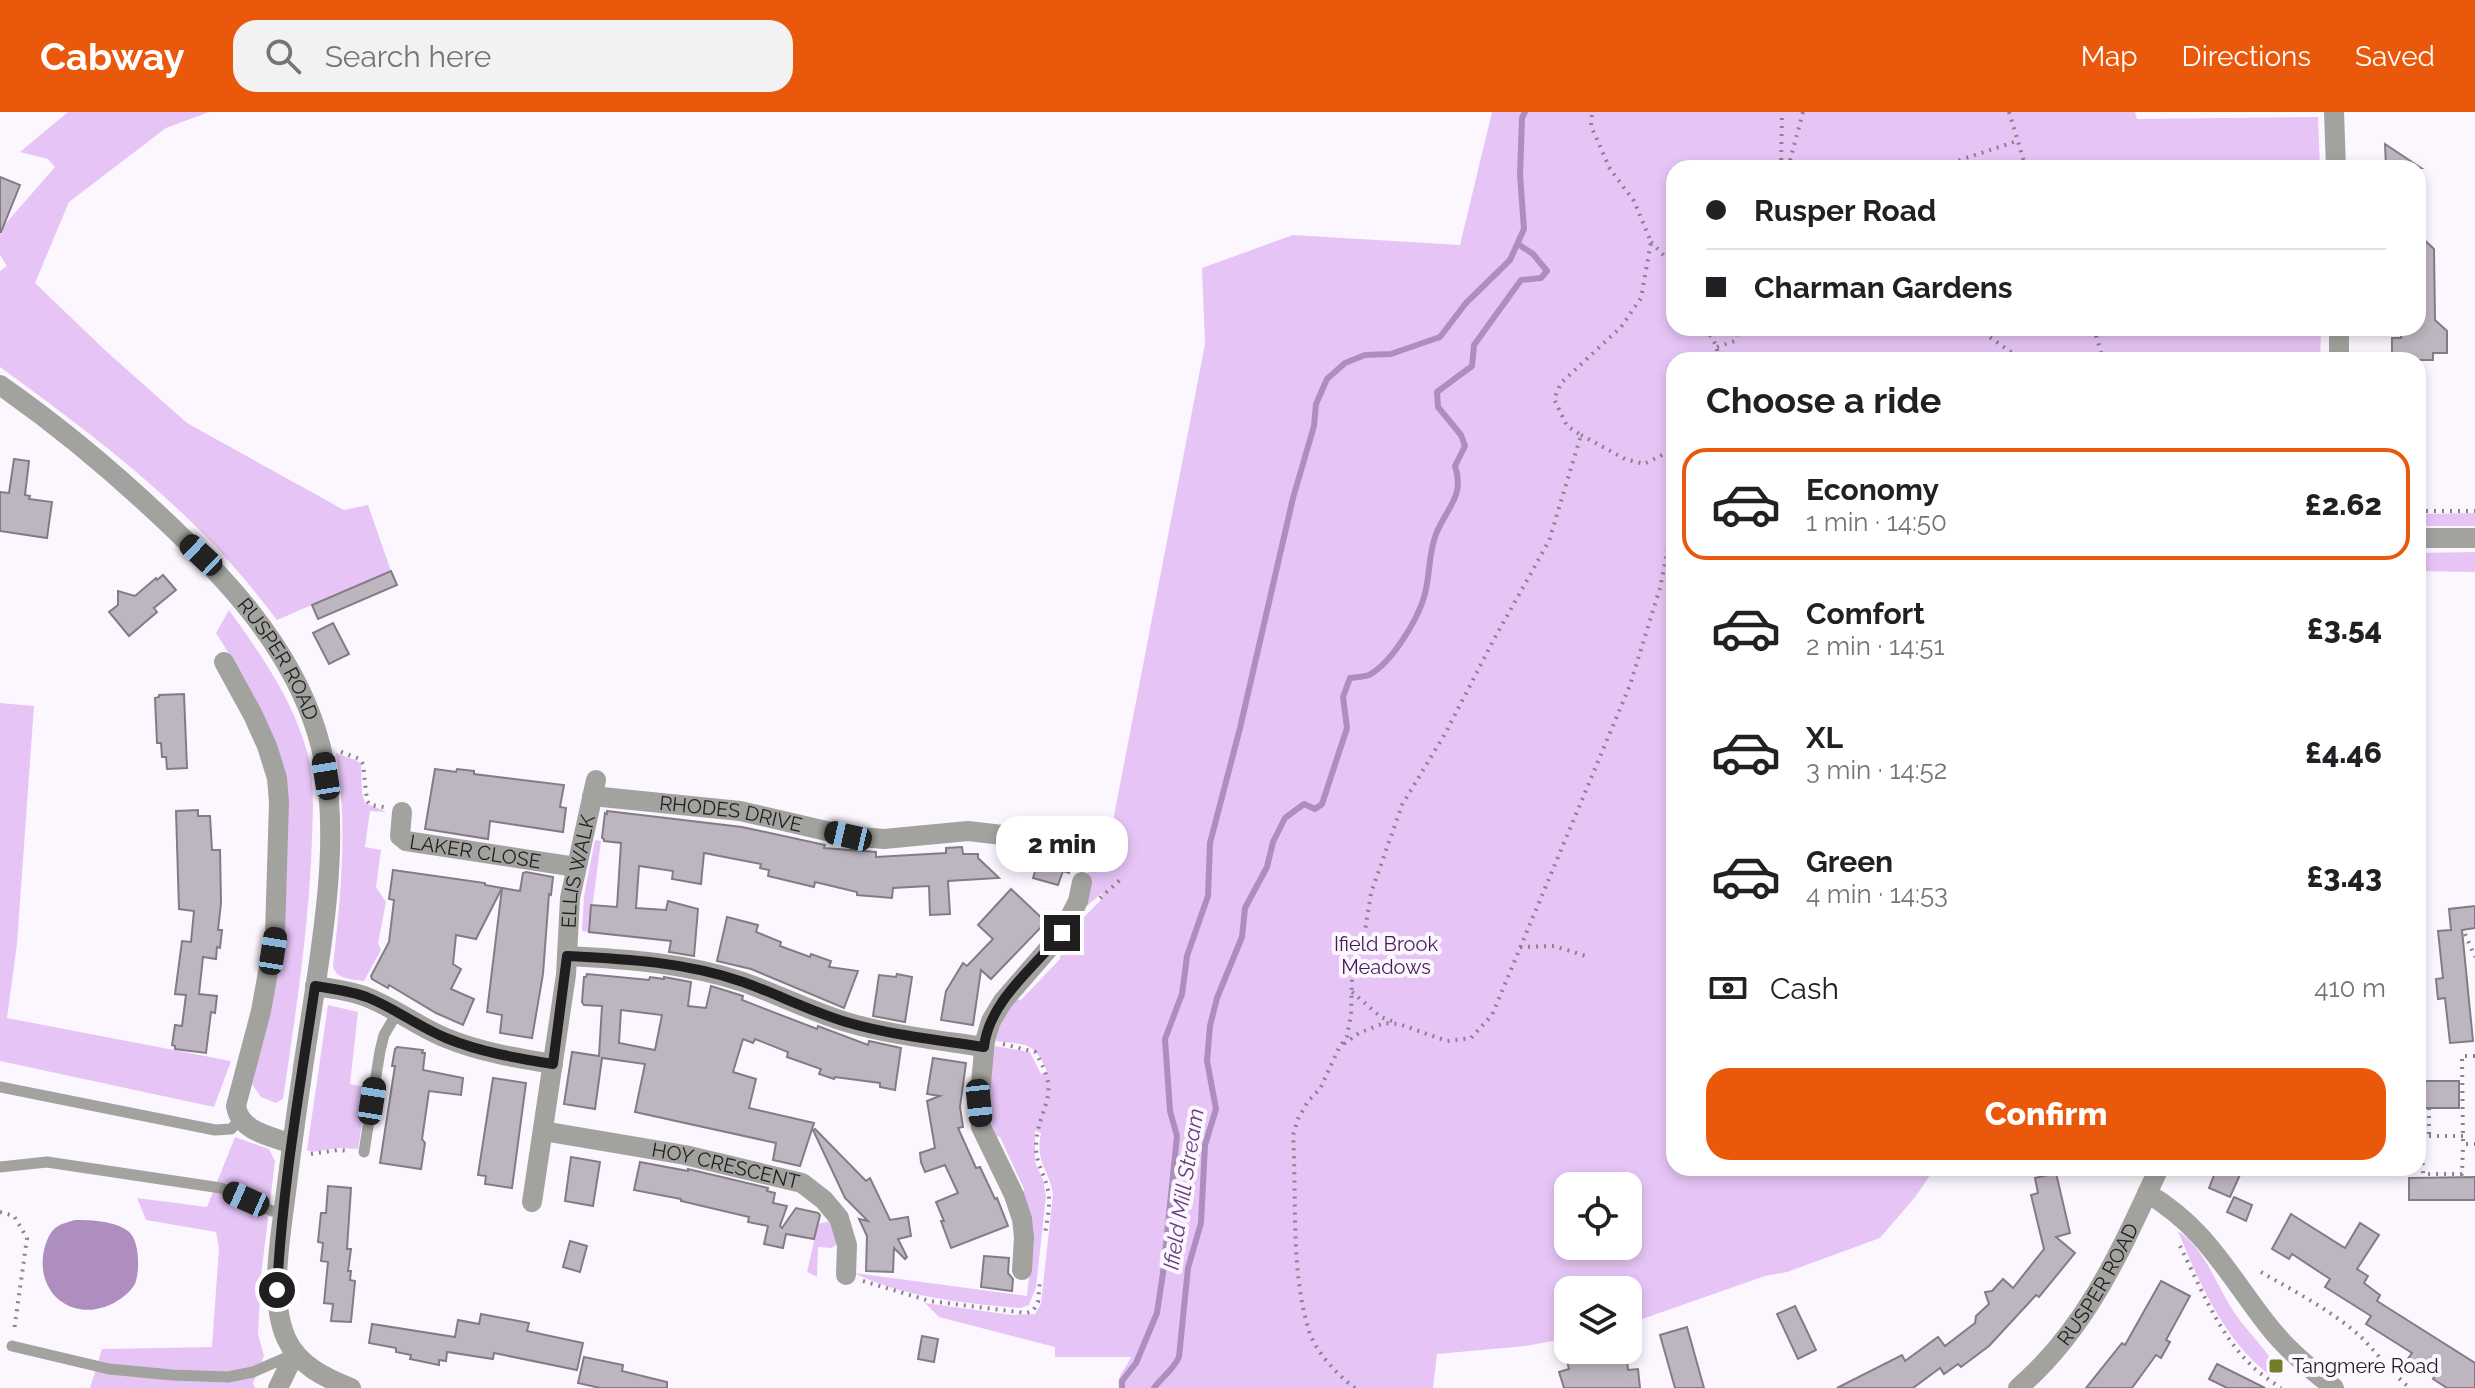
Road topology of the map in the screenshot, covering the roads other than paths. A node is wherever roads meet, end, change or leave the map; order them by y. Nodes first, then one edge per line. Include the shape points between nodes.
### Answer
1 (2334, 112) edge
2 (2336, 160) edge
3 (0, 385) edge
4 (2426, 538) edge
5 (2475, 538) edge
6 (224, 662) dead end
7 (594, 788) joint
8 (402, 812) road end
9 (1011, 836) dead end
10 (576, 867) junction
11 (1082, 882) dead end
12 (567, 956) junction
13 (315, 986) junction
14 (397, 1013) junction
15 (985, 1044) junction
16 (553, 1064) junction
17 (0, 1087) edge
18 (240, 1120) junction
19 (543, 1131) junction
20 (292, 1144) junction
21 (364, 1152) road end
22 (0, 1167) edge
23 (2155, 1176) edge
24 (2147, 1193) junction
25 (532, 1202) dead end
26 (284, 1213) junction
27 (1031, 1272) road end
28 (846, 1275) road end
29 (12, 1346) road end
30 (295, 1353) junction
31 (278, 1388) edge
32 (351, 1388) edge
33 (2018, 1388) edge
34 (2334, 1388) edge

1 - 2 street
3 - 13 street, RUSPER ROAD via 119,477 201,555 267,632 290,672 317,732 328,798 330,866
4 - 5 street
6 - 18 street via 267,746 279,802 275,934 236,1106
7 - 9 street, RHODES DRIVE via 740,811 848,836 884,839 968,831
7 - 10 street, ELLIS WALK
8 - 10 street, LAKER CLOSE via 400,836 406,841
10 - 12 street, ELLIS WALK
11 - 15 street via 1062,933 1003,1001
12 - 15 street via 707,972 876,1030
12 - 16 street, ELLIS WALK
13 - 14 street via 356,993
13 - 20 street, RUSPER ROAD
14 - 16 street via 468,1046
14 - 21 lane via 380,1051
15 - 27 street via 981,1127 1014,1195
16 - 19 street, ELLIS WALK
17 - 18 lane via 215,1130 231,1129
18 - 20 street
19 - 25 street, ELLIS WALK
19 - 28 street, HOY CRESCENT via 685,1155 802,1183 839,1218 847,1245
20 - 26 street, RUSPER ROAD
22 - 26 lane via 47,1162 221,1188
23 - 24 street, RUSPER ROAD
24 - 33 street, RUSPER ROAD via 2092,1302
24 - 34 street via 2201,1235 2285,1346
26 - 30 street, RUSPER ROAD via 277,1290 286,1337
29 - 30 lane via 109,1369 228,1377
30 - 31 street
30 - 32 street via 328,1379

